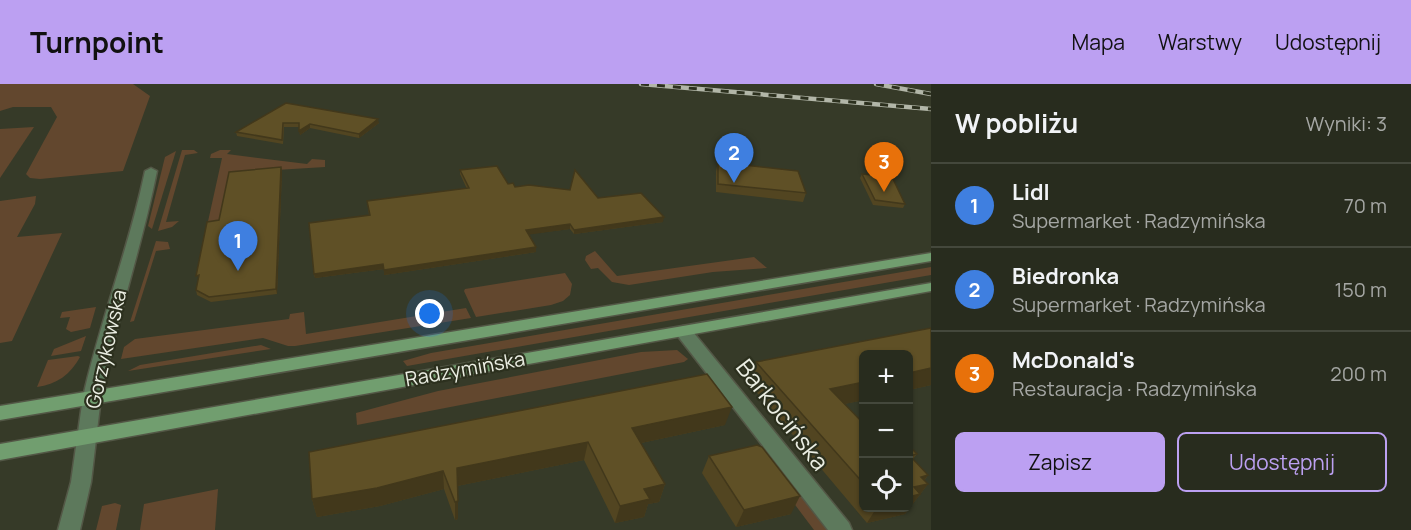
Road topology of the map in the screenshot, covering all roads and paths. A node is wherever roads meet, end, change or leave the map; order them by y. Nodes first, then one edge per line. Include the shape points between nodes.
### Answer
1 (151, 171) dead end
2 (931, 257) edge
3 (931, 287) edge
4 (683, 331) junction
5 (92, 397) junction
6 (0, 413) edge
7 (87, 437) junction
8 (0, 452) edge
9 (69, 530) edge
10 (841, 530) edge

1 - 5 street, Gorzykowska
2 - 5 main road, Radzymińska
3 - 4 main road, Radzymińska
4 - 7 main road, Radzymińska
4 - 10 street, Barkocińska
5 - 6 main road, Radzymińska
5 - 7 street, Gorzykowska
7 - 8 main road, Radzymińska
7 - 9 street, Gorzykowska

